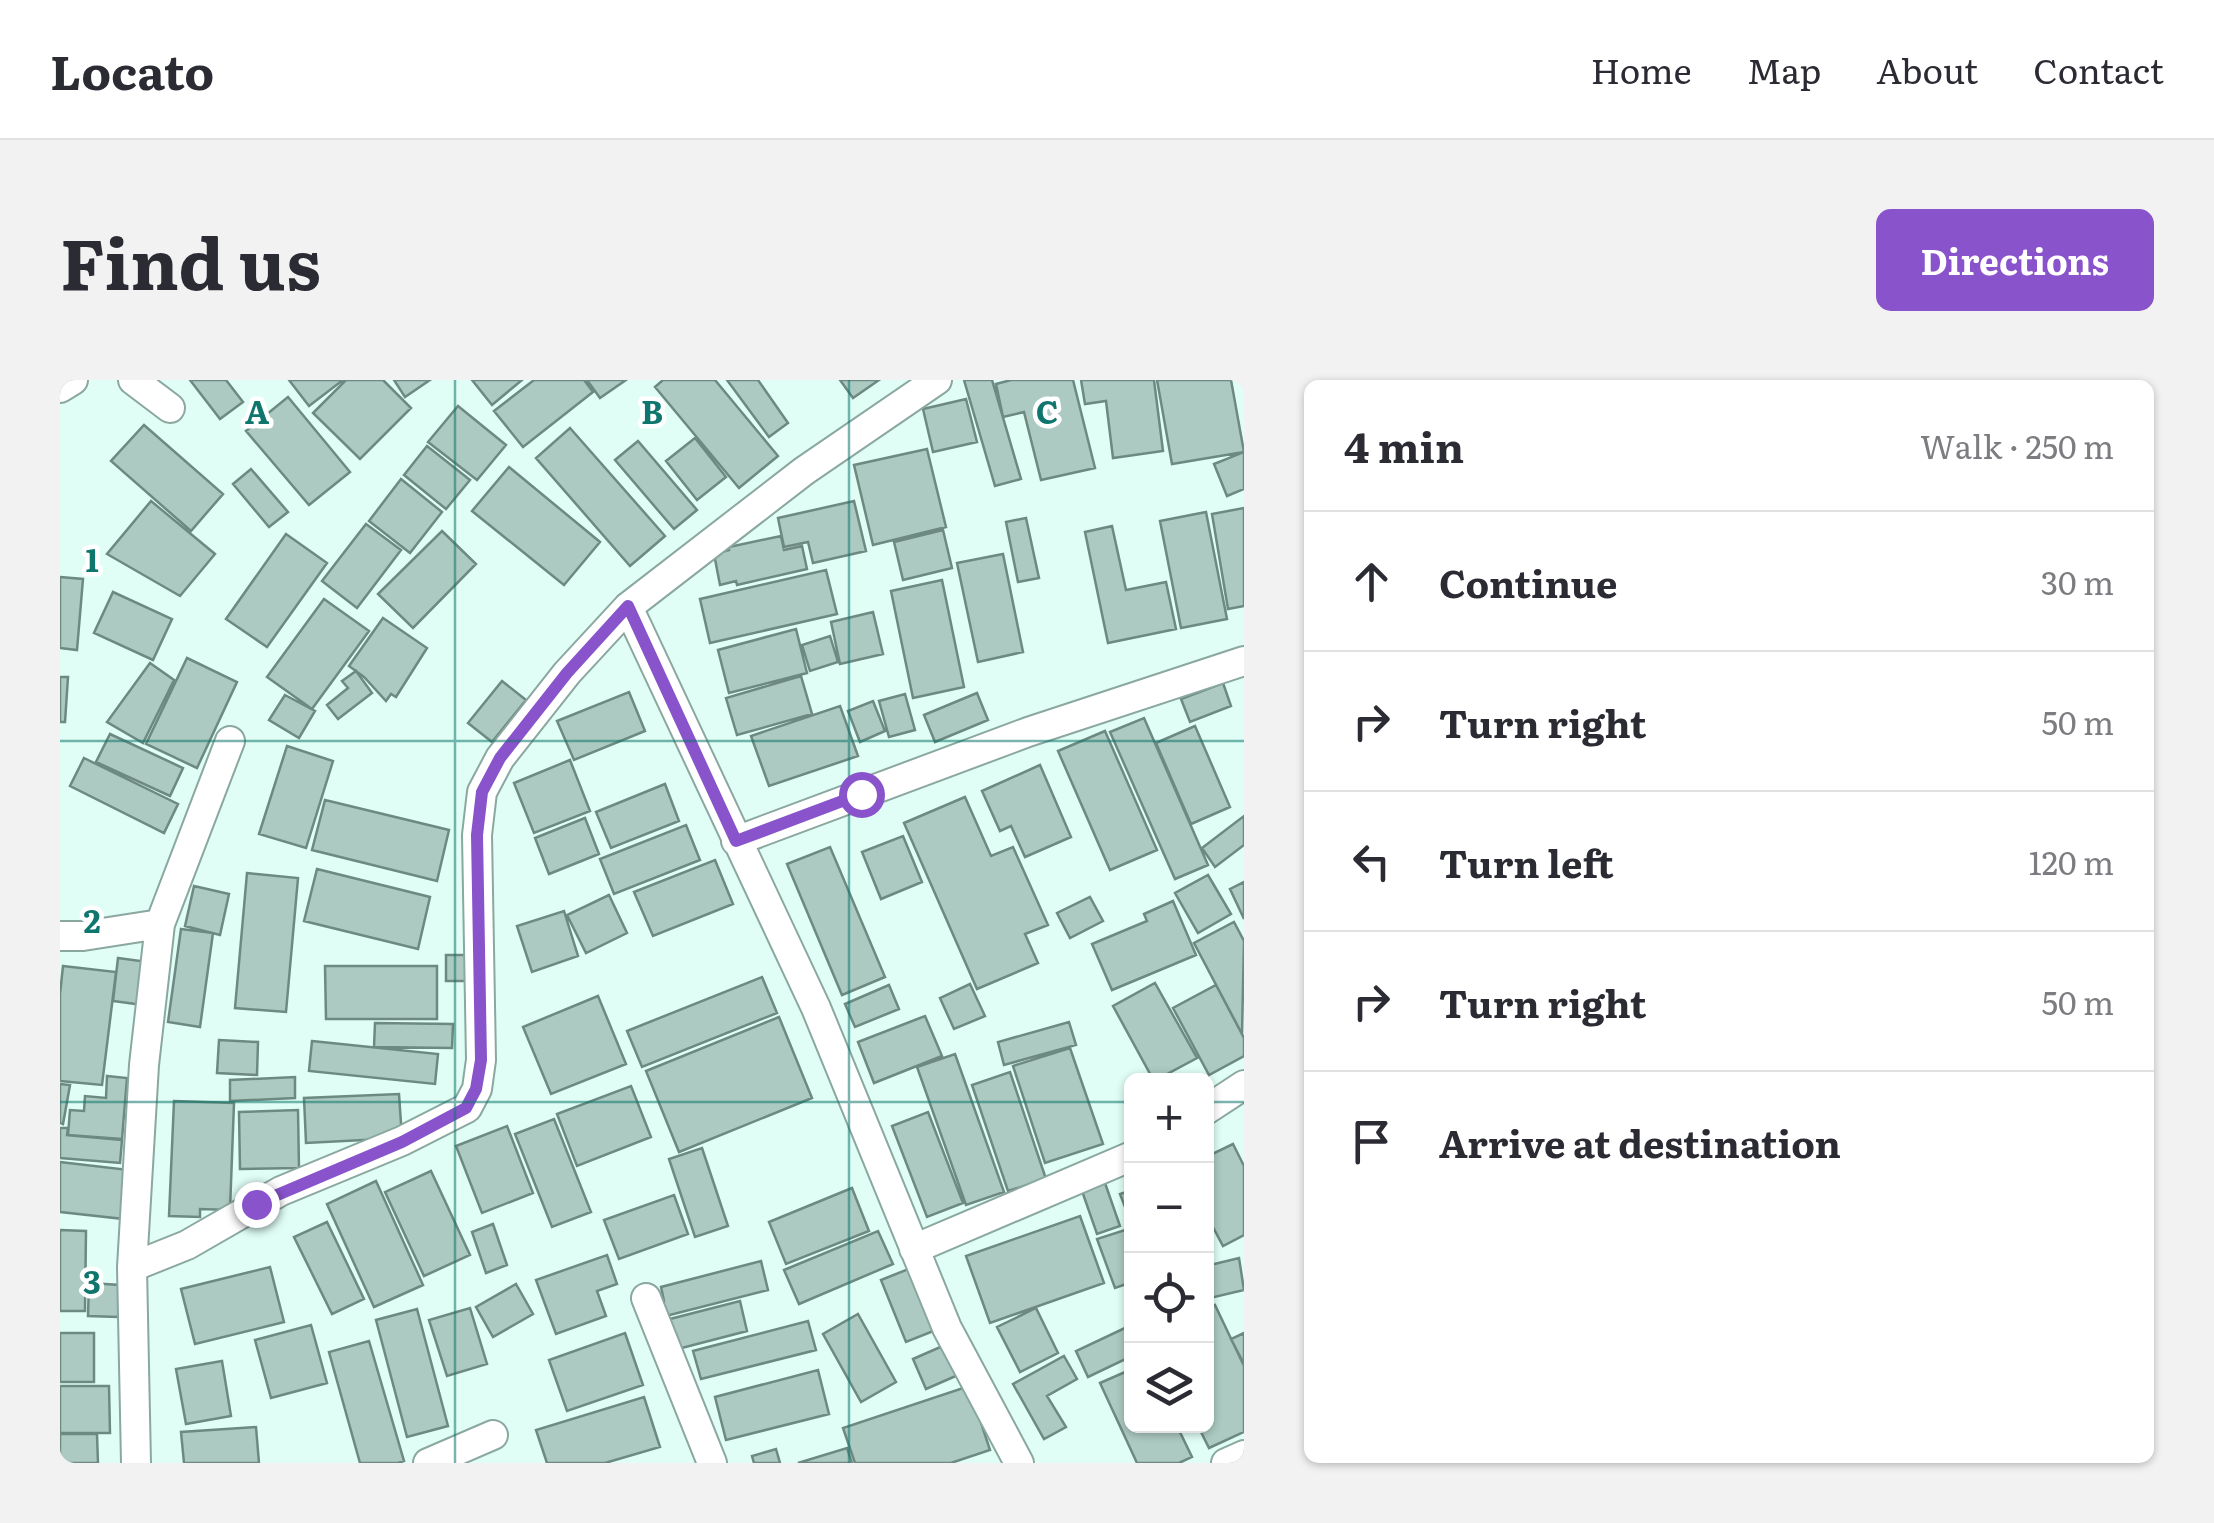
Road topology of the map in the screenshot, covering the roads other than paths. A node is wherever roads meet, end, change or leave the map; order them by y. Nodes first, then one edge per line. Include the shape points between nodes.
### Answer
1 (74, 380) edge
2 (132, 380) edge
3 (937, 380) edge
4 (60, 388) edge
5 (170, 408) dead end
6 (628, 606) junction
7 (1244, 661) edge
8 (230, 741) dead end
9 (736, 841) junction
10 (160, 924) junction
11 (60, 936) edge
12 (1244, 1085) edge
13 (1214, 1105) edge
14 (1124, 1159) edge
15 (914, 1249) junction
16 (132, 1267) junction
17 (646, 1298) dead end
18 (493, 1435) dead end
19 (1244, 1455) edge
20 (136, 1463) edge
21 (428, 1463) edge
22 (712, 1463) edge
23 (1019, 1463) edge
24 (1226, 1463) edge

1 - 4 street
2 - 5 street
3 - 6 street via 804,471
6 - 9 street
6 - 16 street via 500,758 482,792 481,1060 466,1108
7 - 9 street via 1028,732
8 - 10 street
9 - 15 street via 816,1008
10 - 11 street
10 - 16 street
12 - 13 street
14 - 15 street
15 - 23 street via 947,1328
16 - 20 street
17 - 22 street
18 - 21 street
19 - 24 street

